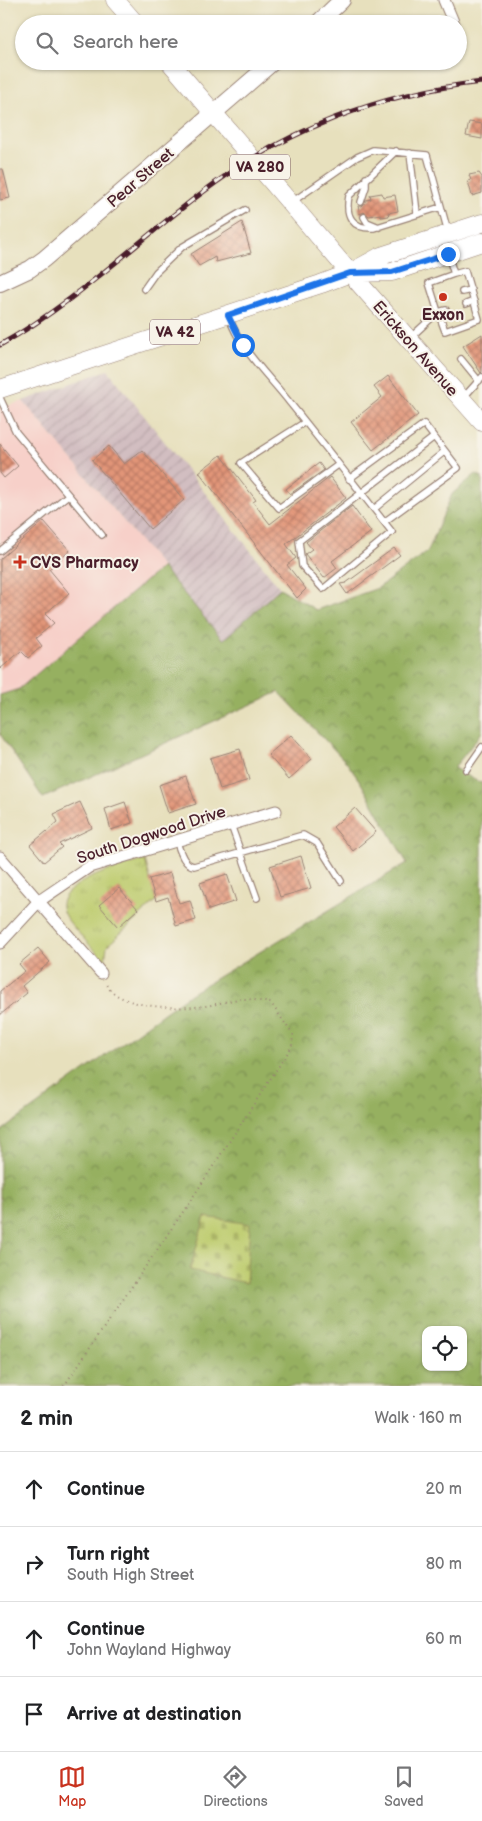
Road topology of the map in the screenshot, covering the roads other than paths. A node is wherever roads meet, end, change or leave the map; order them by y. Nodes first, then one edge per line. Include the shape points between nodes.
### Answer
1 (115, 0) edge
2 (342, 0) edge
3 (444, 0) edge
4 (128, 15) edge
5 (326, 15) edge
6 (450, 15) edge
7 (177, 70) edge
8 (264, 70) edge
9 (215, 113) junction
10 (396, 151) junction
11 (410, 153) junction
12 (366, 178) junction
13 (361, 202) dead end
14 (291, 203) junction
15 (441, 208) junction
16 (245, 210) dead end
17 (417, 213) junction
18 (364, 217) dead end
19 (482, 223) edge
20 (379, 227) junction
21 (448, 234) junction
22 (482, 242) edge
23 (448, 254) junction
24 (350, 273) junction
25 (454, 274) junction
26 (0, 284) edge
27 (144, 289) dead end
28 (471, 290) junction
29 (462, 292) dead end
30 (442, 299) dead end
31 (434, 301) junction
32 (474, 301) junction
33 (466, 304) dead end
34 (446, 310) dead end
35 (438, 312) junction
36 (228, 315) junction
37 (409, 339) junction
38 (461, 359) dead end
39 (480, 379) edge
40 (0, 390) edge
41 (0, 398) edge
42 (462, 400) junction
43 (305, 422) junction
44 (482, 422) edge
45 (434, 437) junction
46 (445, 451) junction
47 (338, 465) junction
48 (350, 478) junction
49 (361, 493) junction
50 (68, 495) junction
51 (374, 509) junction
52 (384, 522) junction
53 (102, 535) dead end
54 (2, 547) edge
55 (482, 747) edge
56 (466, 770) dead end
57 (276, 811) dead end
58 (232, 825) junction
59 (176, 840) junction
60 (241, 853) junction
61 (0, 857) edge
62 (340, 881) dead end
63 (257, 898) dead end
64 (39, 901) junction
65 (0, 943) edge
66 (101, 973) road end

1 - 4 main road
2 - 5 street
3 - 6 street
7 - 9 main road, VA 280
8 - 9 street, Pear Street
9 - 14 main road, VA 280
9 - 26 street, Pear Street via 44,259
10 - 11 lane
10 - 12 lane
10 - 14 lane via 374,150 357,157
11 - 15 lane via 427,155
11 - 17 lane
12 - 13 lane
12 - 20 lane via 349,196 348,214 353,224 364,229
14 - 24 main road, VA 280
15 - 17 lane
15 - 21 lane
16 - 27 lane via 182,247 156,272
17 - 20 lane
18 - 20 lane
19 - 21 main road, VA 42
21 - 24 main road, VA 42 via 381,256
22 - 23 main road, VA 42
23 - 24 main road, VA 42 via 392,272
23 - 25 lane
24 - 36 main road, VA 42
24 - 37 main road, Erickson Avenue
25 - 28 lane via 465,271
25 - 31 lane via 429,283
28 - 29 lane
28 - 32 lane
30 - 31 lane
31 - 35 lane
32 - 33 lane
32 - 35 lane via 479,319 445,331
34 - 35 lane
35 - 37 lane
36 - 40 main road, VA 42
36 - 43 lane via 243,345
37 - 42 main road, Erickson Avenue
38 - 39 lane
39 - 42 lane
41 - 50 lane via 16,432
42 - 44 main road, Erickson Avenue
43 - 47 lane
43 - 47 lane via 241,463 279,508
45 - 46 lane
45 - 48 lane via 424,424
45 - 49 lane
46 - 51 lane
46 - 52 lane via 458,468
47 - 48 lane
48 - 49 lane
49 - 51 lane
49 - 52 lane via 299,541 302,566 323,590 392,532
50 - 53 lane
50 - 54 lane
51 - 52 lane
55 - 56 lane
57 - 58 street, South Dogwood Drive
58 - 59 street, South Dogwood Drive
58 - 60 lane
59 - 60 lane via 190,866
59 - 64 street, South Dogwood Drive via 89,868
60 - 62 lane via 305,836 317,843
60 - 63 lane
61 - 64 street
64 - 65 street, South Dogwood Drive
64 - 66 street

